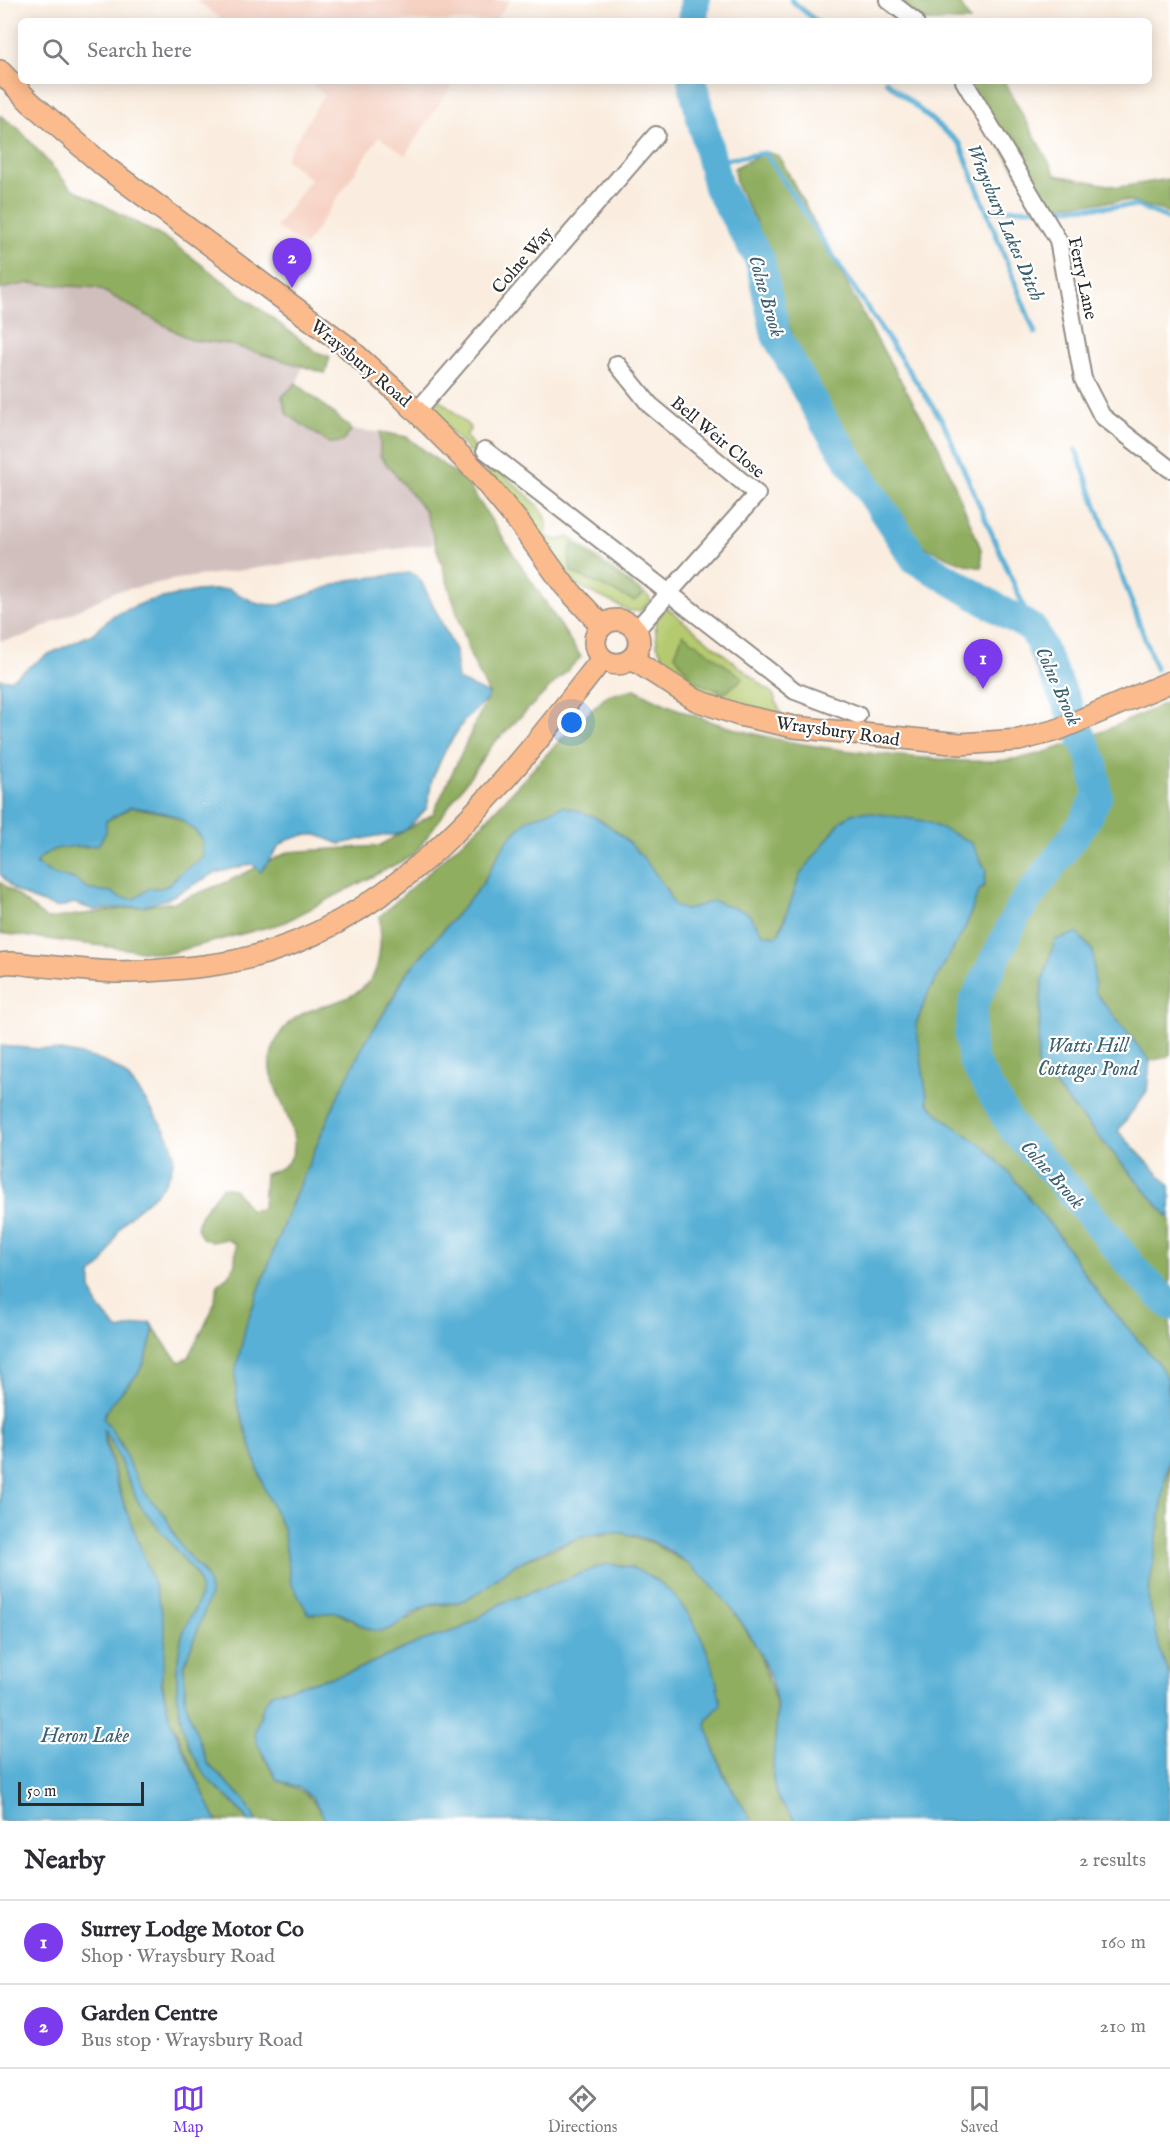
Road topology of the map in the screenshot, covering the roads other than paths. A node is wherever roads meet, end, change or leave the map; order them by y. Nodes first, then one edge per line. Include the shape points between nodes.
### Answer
1 (888, 0) edge
2 (911, 18) edge
3 (0, 71) edge
4 (966, 84) edge
5 (656, 135) dead end
6 (617, 364) dead end
7 (417, 411) junction
8 (485, 450) dead end
9 (1170, 469) edge
10 (671, 594) junction
11 (602, 626) junction
12 (636, 630) junction
13 (602, 659) junction
14 (632, 659) junction
15 (1170, 682) edge
16 (858, 715) dead end
17 (2, 962) edge

1 - 2 street
3 - 7 main road, Wraysbury Road via 104,166 345,345
4 - 9 street, Ferry Lane via 1059,240 1083,379 1102,416
5 - 7 street, Colne Way
6 - 10 street, Bell Weir Close via 650,405 757,494
7 - 11 main road, Wraysbury Road via 477,472 564,585
8 - 10 street, Wraysbury Road
10 - 12 street
10 - 16 street, Wraysbury Road via 795,691
11 - 12 main road via 617,620
11 - 13 main road via 595,645
12 - 14 main road via 639,646
13 - 14 main road via 616,665
13 - 17 main road via 549,727 436,852 354,913 304,939 204,966 118,972
14 - 15 main road, Wraysbury Road via 696,700 739,715 795,727 961,744 1018,740 1057,730

